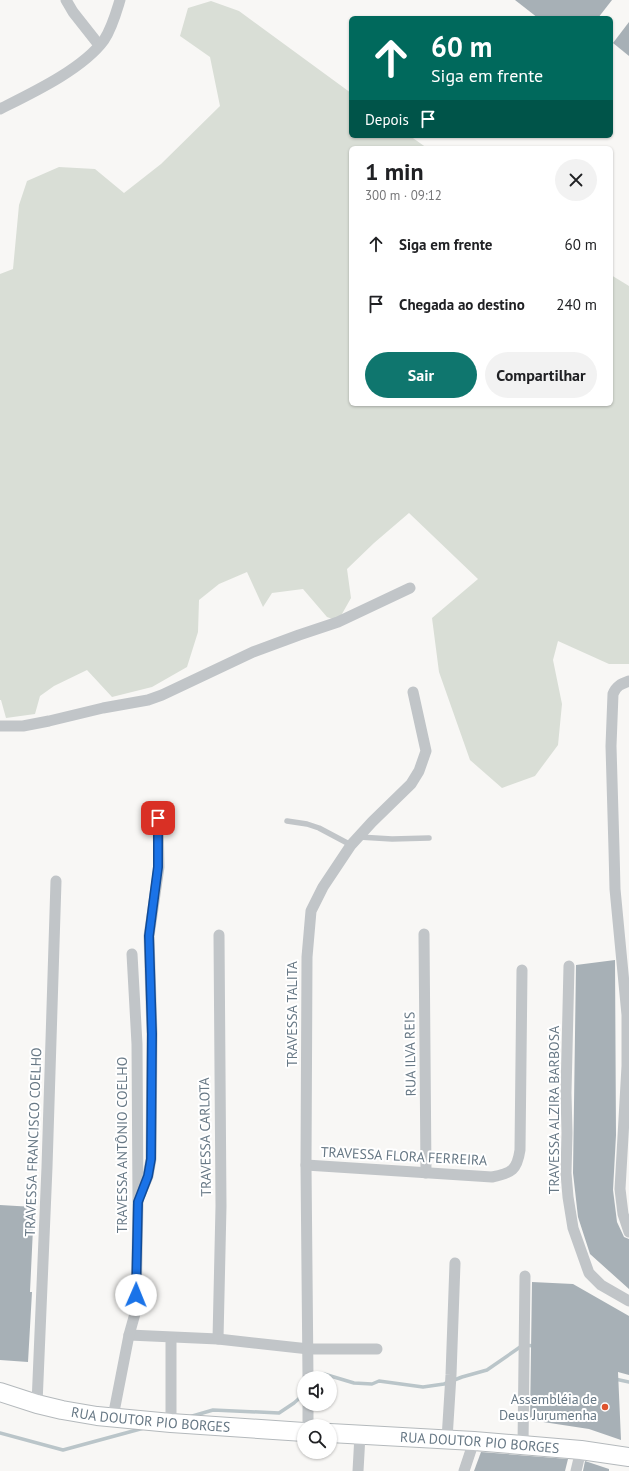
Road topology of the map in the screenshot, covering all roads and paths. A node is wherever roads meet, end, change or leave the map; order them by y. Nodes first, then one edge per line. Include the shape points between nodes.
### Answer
1 (66, 0) edge
2 (120, 0) edge
3 (99, 46) junction
4 (0, 109) edge
5 (410, 588) dead end
6 (629, 681) edge
7 (413, 692) dead end
8 (0, 726) edge
9 (158, 818) dead end
10 (287, 821) dead end
11 (429, 838) dead end
12 (355, 841) junction
13 (56, 881) dead end
14 (424, 934) dead end
15 (219, 935) dead end
16 (132, 954) dead end
17 (569, 966) dead end
18 (522, 970) dead end
19 (137, 1068) junction
20 (152, 1070) junction
21 (306, 1165) junction
22 (426, 1173) junction
23 (138, 1202) junction
24 (629, 1232) edge
25 (455, 1263) dead end
26 (525, 1276) dead end
27 (629, 1301) edge
28 (129, 1335) junction
29 (171, 1338) junction
30 (218, 1339) junction
31 (309, 1349) junction
32 (377, 1349) dead end
33 (308, 1371) edge
34 (0, 1392) edge
35 (37, 1404) junction
36 (113, 1417) junction
37 (171, 1423) junction
38 (297, 1432) edge
39 (337, 1433) edge
40 (360, 1435) junction
41 (447, 1439) junction
42 (474, 1441) junction
43 (523, 1445) junction
44 (582, 1450) junction
45 (629, 1457) edge
46 (358, 1471) edge
47 (464, 1471) edge
48 (576, 1471) edge

1 - 3 street
2 - 3 street
3 - 4 street via 83,61 48,85
5 - 8 street via 338,622 253,652 148,700 23,726
6 - 24 street via 616,688 613,694 611,746 616,889 627,1016 627,1066 620,1189 623,1214
7 - 12 street, TRAVESSA TALITA via 426,750 423,762 410,784
9 - 20 street via 158,867 149,936
10 - 12 lane via 307,824
11 - 12 lane
12 - 21 street, TRAVESSA TALITA via 323,888 311,911 307,957
13 - 35 street, TRAVESSA FRANCISCO COELHO via 48,1167
14 - 22 street, RUA ILVA REIS
15 - 30 street, TRAVESSA CARLOTA via 221,1206
16 - 19 street, TRAVESSA ANTÔNIO COELHO
17 - 27 street, TRAVESSA ALZIRA BARBOSA via 566,1173 573,1228 589,1273 601,1285
18 - 22 street, TRAVESSA FLORA FERREIRA via 520,1150 516,1168 492,1177
19 - 20 street
19 - 23 street, TRAVESSA ANTÔNIO COELHO
20 - 23 street via 151,1159 148,1176
21 - 22 street, TRAVESSA FLORA FERREIRA
21 - 31 street, TRAVESSA TALITA
23 - 28 street, TRAVESSA ANTÔNIO COELHO via 136,1310
25 - 41 street
26 - 43 street
28 - 29 street
28 - 36 street, TRAVESSA ANTÔNIO COELHO
29 - 30 street
29 - 37 street
30 - 31 street
31 - 32 street
31 - 33 street, TRAVESSA TALITA
34 - 35 main road, RUA DOUTOR PIO BORGES
35 - 36 main road, RUA DOUTOR PIO BORGES
36 - 37 main road, RUA DOUTOR PIO BORGES
37 - 38 main road, RUA DOUTOR PIO BORGES
39 - 40 main road, RUA DOUTOR PIO BORGES
40 - 41 main road, RUA DOUTOR PIO BORGES
40 - 46 street
41 - 42 main road, RUA DOUTOR PIO BORGES
42 - 43 main road, RUA DOUTOR PIO BORGES
42 - 47 street
43 - 44 main road, RUA DOUTOR PIO BORGES
44 - 45 main road, RUA DOUTOR PIO BORGES
44 - 48 street

